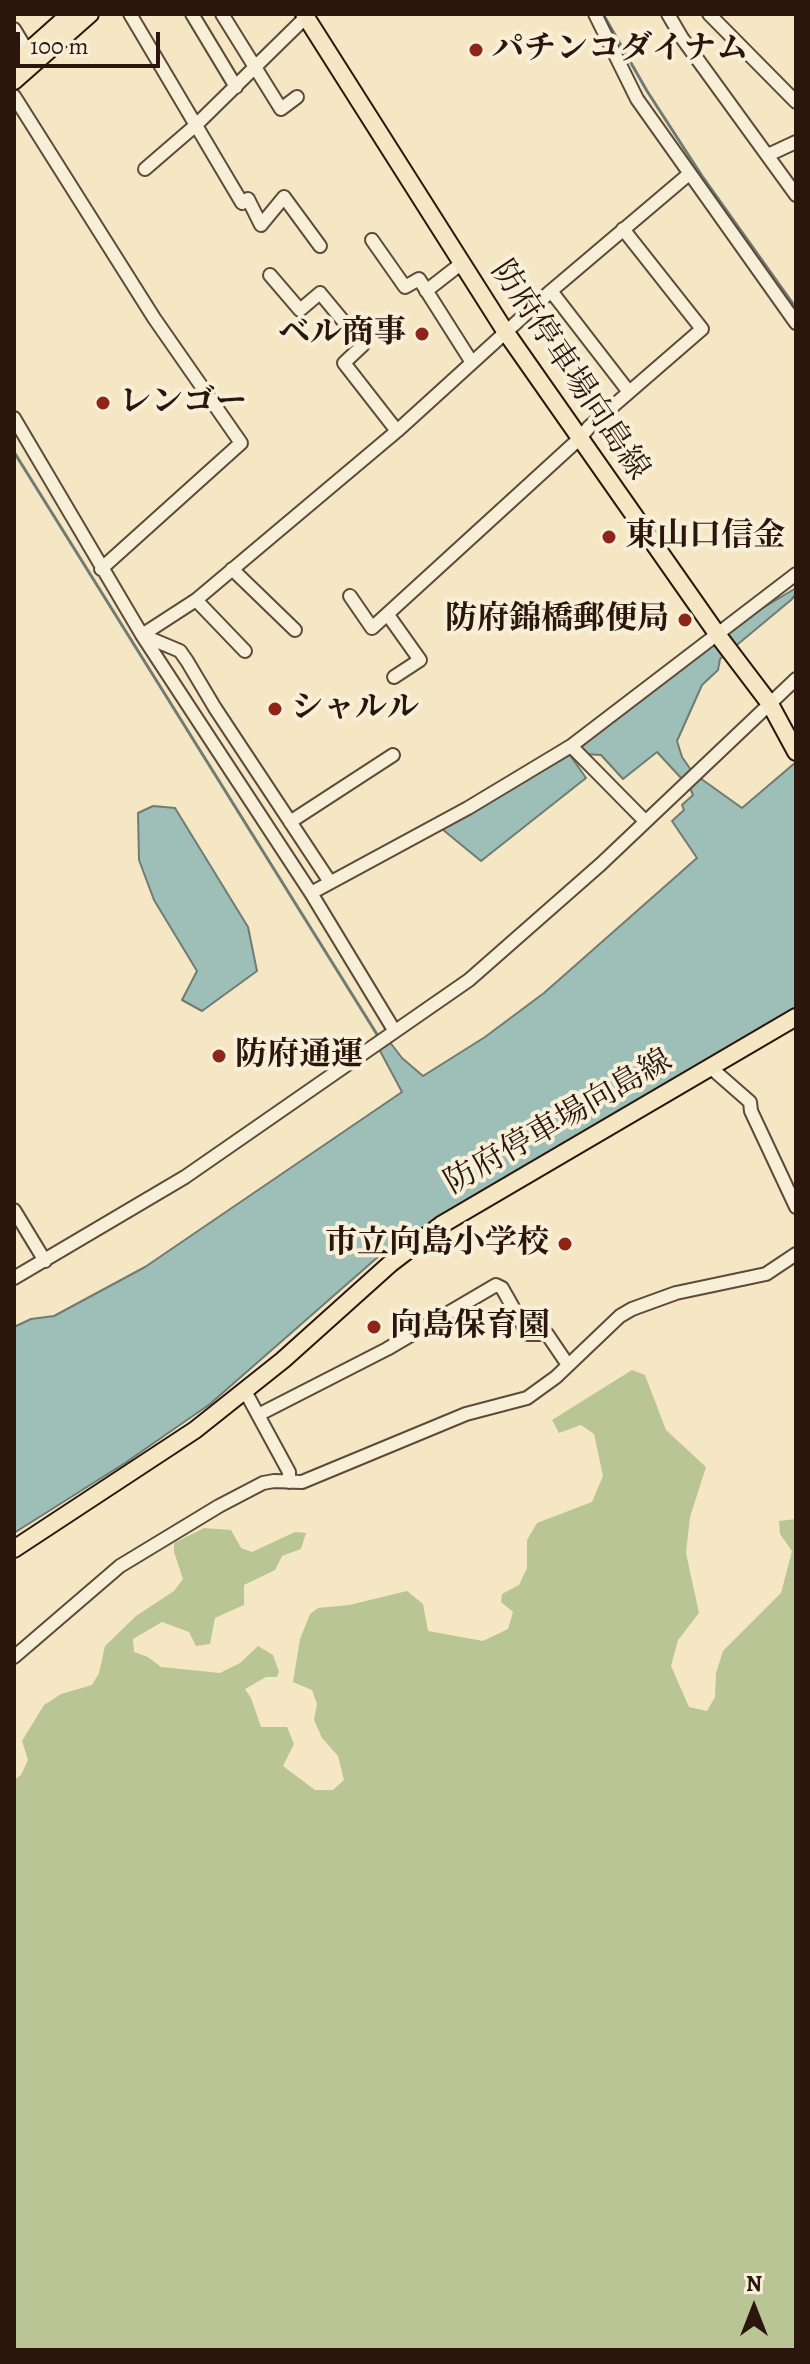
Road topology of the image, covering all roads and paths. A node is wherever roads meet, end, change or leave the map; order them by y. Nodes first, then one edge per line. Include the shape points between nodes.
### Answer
1 (70, 14) edge
2 (90, 14) edge
3 (130, 14) edge
4 (192, 14) edge
5 (222, 14) edge
6 (595, 14) edge
7 (668, 14) edge
8 (709, 14) edge
9 (306, 15) edge
10 (14, 29) edge
11 (28, 52) junction
12 (14, 64) edge
13 (255, 68) junction
14 (14, 81) edge
15 (236, 87) junction
16 (14, 96) edge
17 (297, 97) dead end
18 (796, 102) edge
19 (196, 125) junction
20 (796, 142) edge
21 (768, 155) junction
22 (145, 169) dead end
23 (689, 174) junction
24 (796, 195) edge
25 (623, 229) junction
26 (372, 240) dead end
27 (320, 246) dead end
28 (462, 263) junction
29 (270, 275) dead end
30 (426, 291) junction
31 (551, 291) junction
32 (796, 323) edge
33 (505, 331) junction
34 (471, 361) junction
35 (629, 392) junction
36 (14, 418) edge
37 (397, 431) junction
38 (579, 439) junction
39 (101, 569) junction
40 (232, 569) junction
41 (796, 574) edge
42 (350, 596) dead end
43 (196, 600) junction
44 (388, 615) junction
45 (295, 630) dead end
46 (142, 635) junction
47 (718, 636) junction
48 (245, 651) dead end
49 (394, 677) dead end
50 (796, 679) edge
51 (770, 704) junction
52 (571, 746) junction
53 (796, 752) edge
54 (393, 755) dead end
55 (645, 821) junction
56 (290, 822) junction
57 (330, 882) junction
58 (311, 893) junction
59 (796, 1017) edge
60 (394, 1030) junction
61 (710, 1067) junction
62 (796, 1207) edge
63 (14, 1210) edge
64 (796, 1254) edge
65 (45, 1261) junction
66 (14, 1278) edge
67 (568, 1365) junction
68 (245, 1391) junction
69 (258, 1415) junction
70 (289, 1482) junction
71 (14, 1549) edge
72 (14, 1657) edge

1 - 11 main road
2 - 14 main road
3 - 19 street
4 - 15 street
5 - 13 street
6 - 23 street via 637,99
7 - 21 street
8 - 18 street
9 - 13 street
9 - 28 main road, 防府停車場向島線
10 - 11 street
11 - 12 main road
13 - 15 street
13 - 17 street via 281,109
15 - 19 street
16 - 39 street via 154,318 241,443
19 - 22 street
19 - 27 street via 261,225 284,197
20 - 21 street
21 - 24 street
23 - 25 street
23 - 32 street
25 - 31 street
25 - 35 street via 702,329
26 - 30 street via 405,287 419,279
28 - 30 street
28 - 33 main road, 防府停車場向島線
29 - 37 street via 300,310 320,293 363,345 344,363
30 - 34 street
31 - 33 street
31 - 35 street
33 - 34 street
33 - 38 main road, 防府停車場向島線
34 - 37 street
35 - 38 street
36 - 39 street
37 - 40 street
38 - 44 street
38 - 47 main road, 防府停車場向島線
39 - 46 street
40 - 43 street
40 - 45 street
41 - 47 street
42 - 44 street via 372,628
43 - 46 street
43 - 48 street
44 - 49 street via 420,660
46 - 56 street via 180,651
46 - 58 street
47 - 51 main road, 防府停車場向島線
47 - 52 street
50 - 51 street
51 - 53 main road, 防府停車場向島線
51 - 55 street
52 - 55 street
52 - 57 street
54 - 56 street
55 - 60 street via 469,980
56 - 57 street
57 - 58 street
58 - 60 street
59 - 61 main road, 防府停車場向島線
60 - 65 street via 185,1177
61 - 62 street via 750,1102
61 - 68 main road, 防府停車場向島線 via 441,1225
63 - 65 street
64 - 67 street via 766,1274 676,1293 632,1309
65 - 66 street
67 - 69 street via 547,1334 528,1334 496,1285
67 - 70 street via 527,1398 466,1414 302,1482
68 - 69 street
68 - 71 main road, 防府停車場向島線
69 - 70 street via 289,1472
70 - 72 street via 263,1483 120,1566

